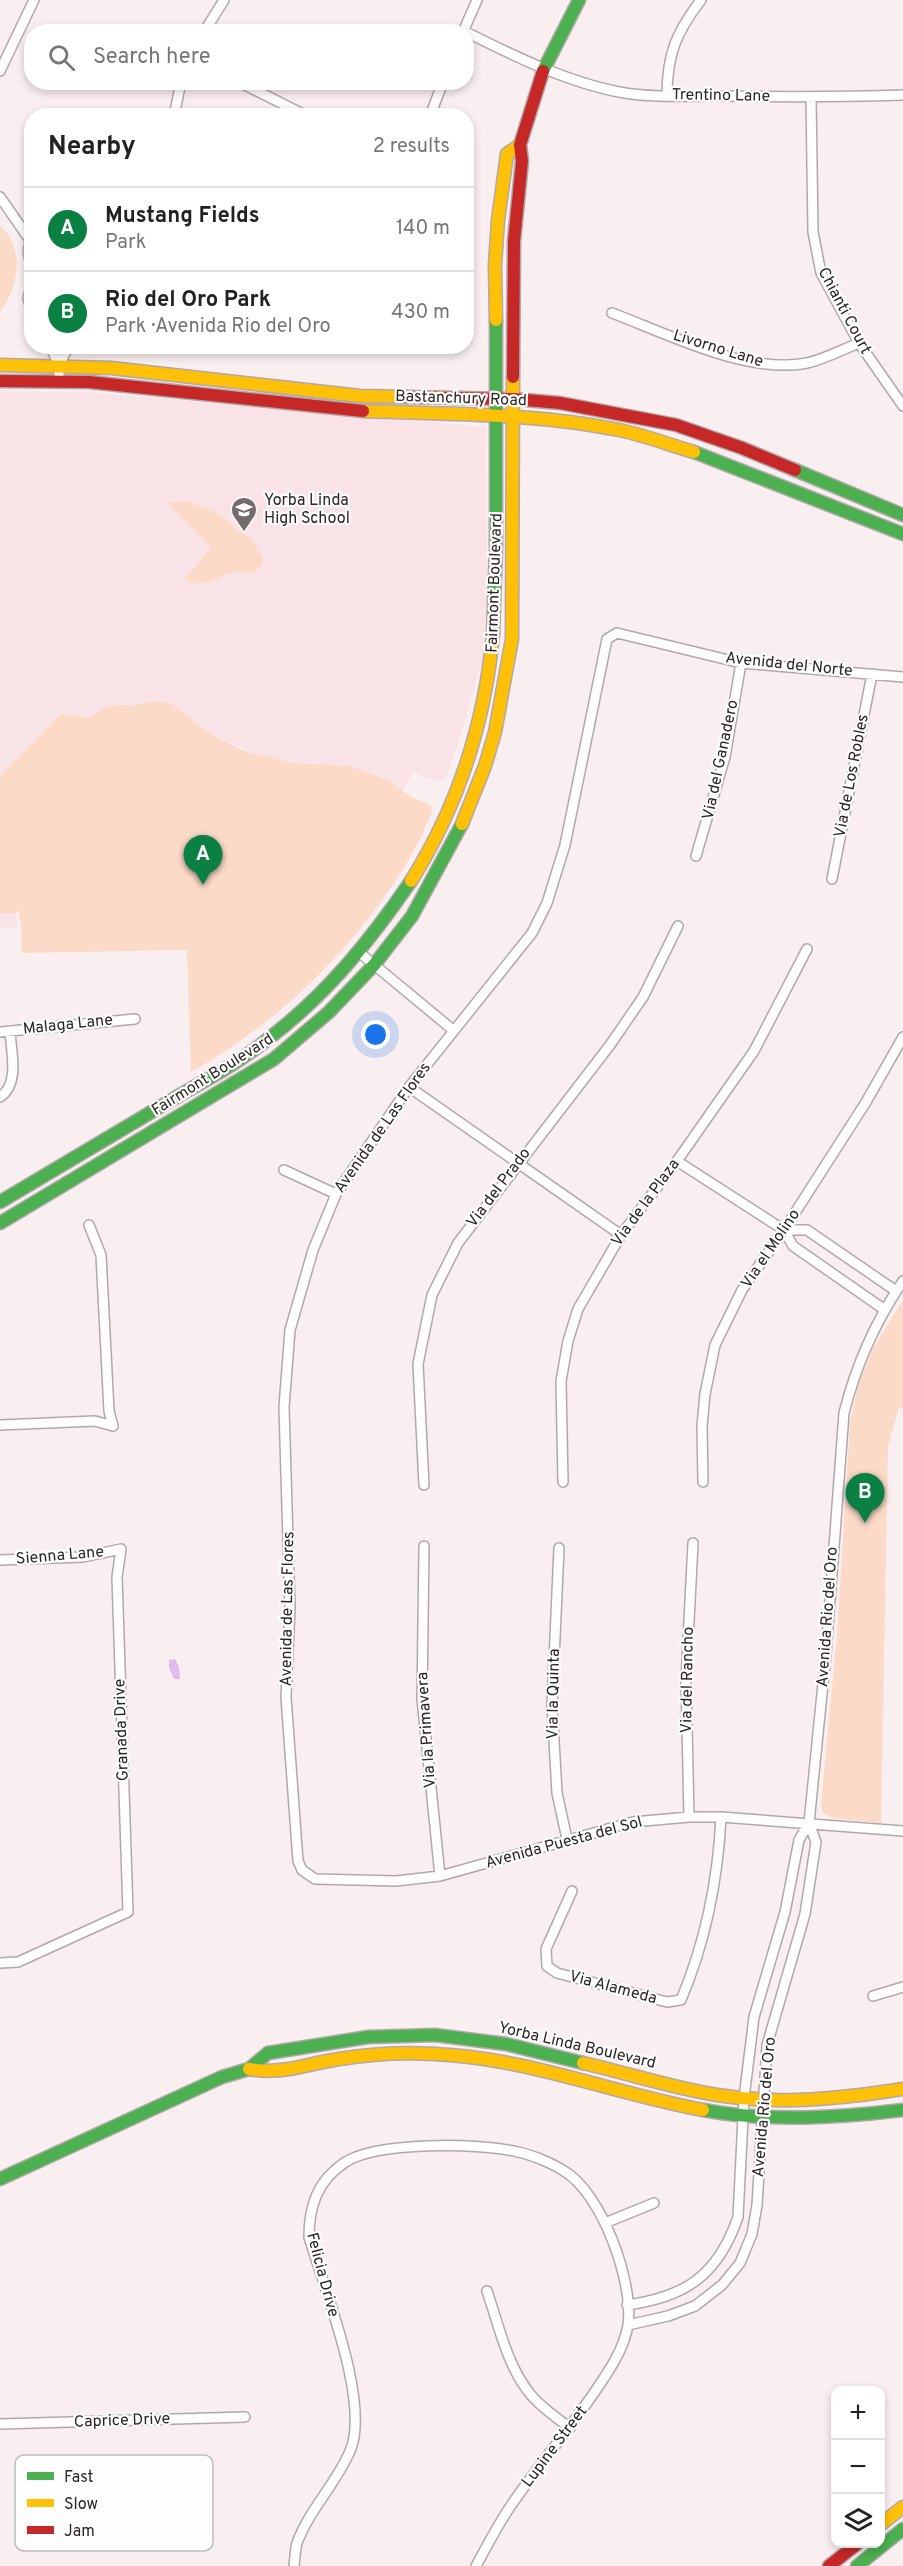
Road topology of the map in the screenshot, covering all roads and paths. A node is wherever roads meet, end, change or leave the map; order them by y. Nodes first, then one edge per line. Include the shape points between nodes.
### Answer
1 (34, 0) edge
2 (224, 0) edge
3 (477, 0) edge
4 (579, 0) edge
5 (701, 0) edge
6 (209, 24) edge
7 (468, 24) edge
8 (474, 35) edge
9 (544, 67) junction
10 (0, 72) edge
11 (179, 90) edge
12 (255, 90) edge
13 (440, 90) edge
14 (903, 95) edge
15 (667, 96) junction
16 (811, 97) junction
17 (176, 108) edge
18 (291, 108) edge
19 (433, 108) edge
20 (520, 145) junction
21 (0, 197) edge
22 (24, 233) edge
23 (612, 313) dead end
24 (859, 343) junction
25 (54, 354) edge
26 (65, 354) edge
27 (0, 364) edge
28 (59, 365) junction
29 (0, 381) edge
30 (59, 381) junction
31 (495, 399) junction
32 (514, 399) junction
33 (903, 406) edge
34 (495, 415) junction
35 (514, 416) junction
36 (903, 515) edge
37 (903, 534) edge
38 (496, 570) junction
39 (513, 571) junction
40 (607, 639) joint
41 (741, 663) junction
42 (872, 674) junction
43 (903, 677) edge
44 (451, 804) junction
45 (468, 811) junction
46 (696, 856) dead end
47 (832, 879) dead end
48 (678, 926) dead end
49 (807, 949) dead end
50 (360, 953) junction
51 (374, 965) junction
52 (135, 1019) dead end
53 (453, 1030) junction
54 (5, 1031) edge
55 (903, 1037) edge
56 (409, 1087) junction
57 (0, 1097) edge
58 (677, 1161) junction
59 (518, 1163) junction
60 (284, 1170) dead end
61 (336, 1194) junction
62 (0, 1202) edge
63 (0, 1223) edge
64 (89, 1226) dead end
65 (784, 1230) junction
66 (621, 1234) junction
67 (903, 1281) edge
68 (896, 1291) junction
69 (885, 1310) junction
70 (0, 1425) edge
71 (563, 1482) dead end
72 (703, 1482) dead end
73 (424, 1485) dead end
74 (693, 1543) dead end
75 (424, 1546) dead end
76 (559, 1548) dead end
77 (121, 1549) joint
78 (0, 1560) edge
79 (689, 1817) junction
80 (721, 1817) junction
81 (809, 1823) junction
82 (903, 1831) edge
83 (567, 1839) junction
84 (302, 1870) joint
85 (440, 1876) junction
86 (572, 1891) dead end
87 (0, 1964) edge
88 (903, 1987) edge
89 (873, 1996) dead end
90 (382, 2036) junction
91 (382, 2053) junction
92 (249, 2069) junction
93 (903, 2089) edge
94 (744, 2098) junction
95 (763, 2100) junction
96 (903, 2110) edge
97 (743, 2115) junction
98 (762, 2117) junction
99 (0, 2178) edge
100 (654, 2203) dead end
101 (605, 2223) junction
102 (487, 2291) dead end
103 (627, 2305) junction
104 (628, 2325) junction
105 (245, 2417) dead end
106 (0, 2424) edge
107 (570, 2428) junction
108 (903, 2507) edge
109 (885, 2521) edge
110 (903, 2529) edge
111 (852, 2548) edge
112 (294, 2566) edge
113 (476, 2566) edge
114 (829, 2566) edge
115 (857, 2566) edge

1 - 10 street
2 - 6 street
3 - 7 street
4 - 9 main road, Fairmont Boulevard
5 - 15 street via 670,55
8 - 9 street, Trentino Lane
9 - 15 street, Trentino Lane via 620,92
9 - 20 main road, Fairmont Boulevard
11 - 17 street
12 - 18 street
13 - 19 street
14 - 16 street, Trentino Lane
15 - 16 street, Trentino Lane
16 - 24 street, Chianti Court via 813,232 821,273
20 - 31 main road, Fairmont Boulevard via 507,154 498,220
20 - 32 main road, Fairmont Boulevard via 514,241
21 - 22 street
23 - 24 street, Livorno Lane via 752,363 805,363
24 - 33 street, Chianti Court
25 - 28 street
26 - 28 street
27 - 28 main road, Bastanchury Road
28 - 30 street
28 - 31 main road, Bastanchury Road via 360,396
29 - 30 main road, Bastanchury Road
30 - 34 main road, Bastanchury Road via 367,412
31 - 32 main road, Bastanchury Road
31 - 34 main road, Fairmont Boulevard
32 - 35 main road, Fairmont Boulevard
32 - 36 main road, Bastanchury Road via 676,425
34 - 35 main road, Bastanchury Road
34 - 38 main road, Fairmont Boulevard
35 - 37 main road, Bastanchury Road via 621,430 667,443
35 - 39 main road, Fairmont Boulevard
38 - 39 main road
38 - 44 main road, Fairmont Boulevard via 488,681 475,736
39 - 45 main road, Fairmont Boulevard via 512,639 501,704
40 - 41 street, Avenida del Norte via 617,633
40 - 53 street, Avenida de Las Flores via 565,844 547,903 532,933
41 - 42 street, Avenida del Norte
41 - 46 street, Via del Ganadero via 725,757
42 - 43 street, Avenida del Norte
42 - 47 street, Via de Los Robles
44 - 45 main road
44 - 50 main road, Fairmont Boulevard via 431,847
45 - 51 main road, Fairmont Boulevard via 412,916
48 - 59 street, Via del Prado via 624,1026
49 - 58 street, Via de la Plaza via 754,1051
50 - 51 street
50 - 62 main road, Fairmont Boulevard via 266,1041
51 - 53 street
51 - 63 main road, Fairmont Boulevard via 329,1012 274,1059
52 - 54 street, Malaga Lane
53 - 56 street, Avenida de Las Flores
54 - 57 street via 13,1078
55 - 65 street, Via el Molino
56 - 59 street
56 - 61 street, Avenida de Las Flores
58 - 65 street
58 - 66 street, Via de la Plaza
59 - 66 street
59 - 73 street, Via del Prado via 458,1243 432,1295 418,1364
60 - 61 street
61 - 84 street, Avenida de Las Flores via 313,1250 290,1330 284,1407 290,1608 286,1697 296,1845
64 - 70 street via 101,1255 113,1426 95,1421
65 - 68 street via 807,1230
65 - 69 street via 793,1245
65 - 72 street, Via el Molino via 742,1290 715,1345 703,1416
66 - 71 street, Via de la Plaza via 578,1309 568,1341 561,1381
67 - 68 street, Avenida Rio del Oro
68 - 69 street, Avenida Rio del Oro
69 - 81 street, Avenida Rio del Oro via 853,1376 844,1413
74 - 79 street, Via del Rancho via 686,1680
75 - 85 street, Via la Primavera via 422,1699
76 - 83 street, Via la Quinta via 552,1705 557,1793
77 - 78 street, Sienna Lane via 83,1557
77 - 87 street, Granada Drive via 117,1577 128,1912 18,1962
79 - 80 street, Avenida Puesta del Sol
79 - 83 street, Avenida Puesta del Sol via 633,1822
80 - 81 street, Avenida Puesta del Sol
80 - 86 street, Via Alameda via 715,1886 681,2000 667,2002 645,1997 557,1973 547,1965 546,1949
81 - 82 street, Avenida Puesta del Sol
81 - 94 street, Avenida Rio del Oro via 799,1840 785,1912 754,2017
81 - 95 street, Avenida Rio del Oro via 816,1842 805,1914 767,2046
83 - 85 street, Avenida Puesta del Sol
84 - 85 street, Avenida Puesta del Sol via 315,1879 327,1880 396,1881
88 - 89 street
90 - 91 main road
90 - 92 main road, Yorba Linda Boulevard via 296,2047 268,2054
90 - 94 main road, Yorba Linda Boulevard via 435,2035 506,2044 657,2083
91 - 92 main road, Yorba Linda Boulevard via 273,2072
91 - 97 main road, Yorba Linda Boulevard via 477,2057 707,2111
92 - 99 main road, Yorba Linda Boulevard via 222,2077
93 - 95 main road, Yorba Linda Boulevard via 852,2097
94 - 95 main road, Yorba Linda Boulevard
94 - 97 street, Avenida Rio del Oro
95 - 98 street, Avenida Rio del Oro
96 - 98 main road, Yorba Linda Boulevard via 851,2117
97 - 98 main road, Yorba Linda Boulevard
97 - 103 street, Avenida Rio del Oro via 738,2217 719,2257 707,2273 686,2289 654,2301
98 - 104 street, Avenida Rio del Oro via 757,2205 752,2234 740,2263 722,2285 695,2306
100 - 101 street
101 - 103 street, Felicia Drive via 619,2258
101 - 112 street, Felicia Drive via 592,2197 566,2171 520,2152 477,2146 436,2145 381,2151 345,2162 321,2184 309,2212 309,2237 353,2381 355,2412 351,2448 296,2544
102 - 107 street via 521,2381 532,2396
103 - 104 street, Felicia Drive
104 - 107 street, Lupine Street via 614,2364
105 - 106 street, Caprice Drive
107 - 113 street, Lupine Street via 510,2507
108 - 109 main road
110 - 115 main road
111 - 114 main road

